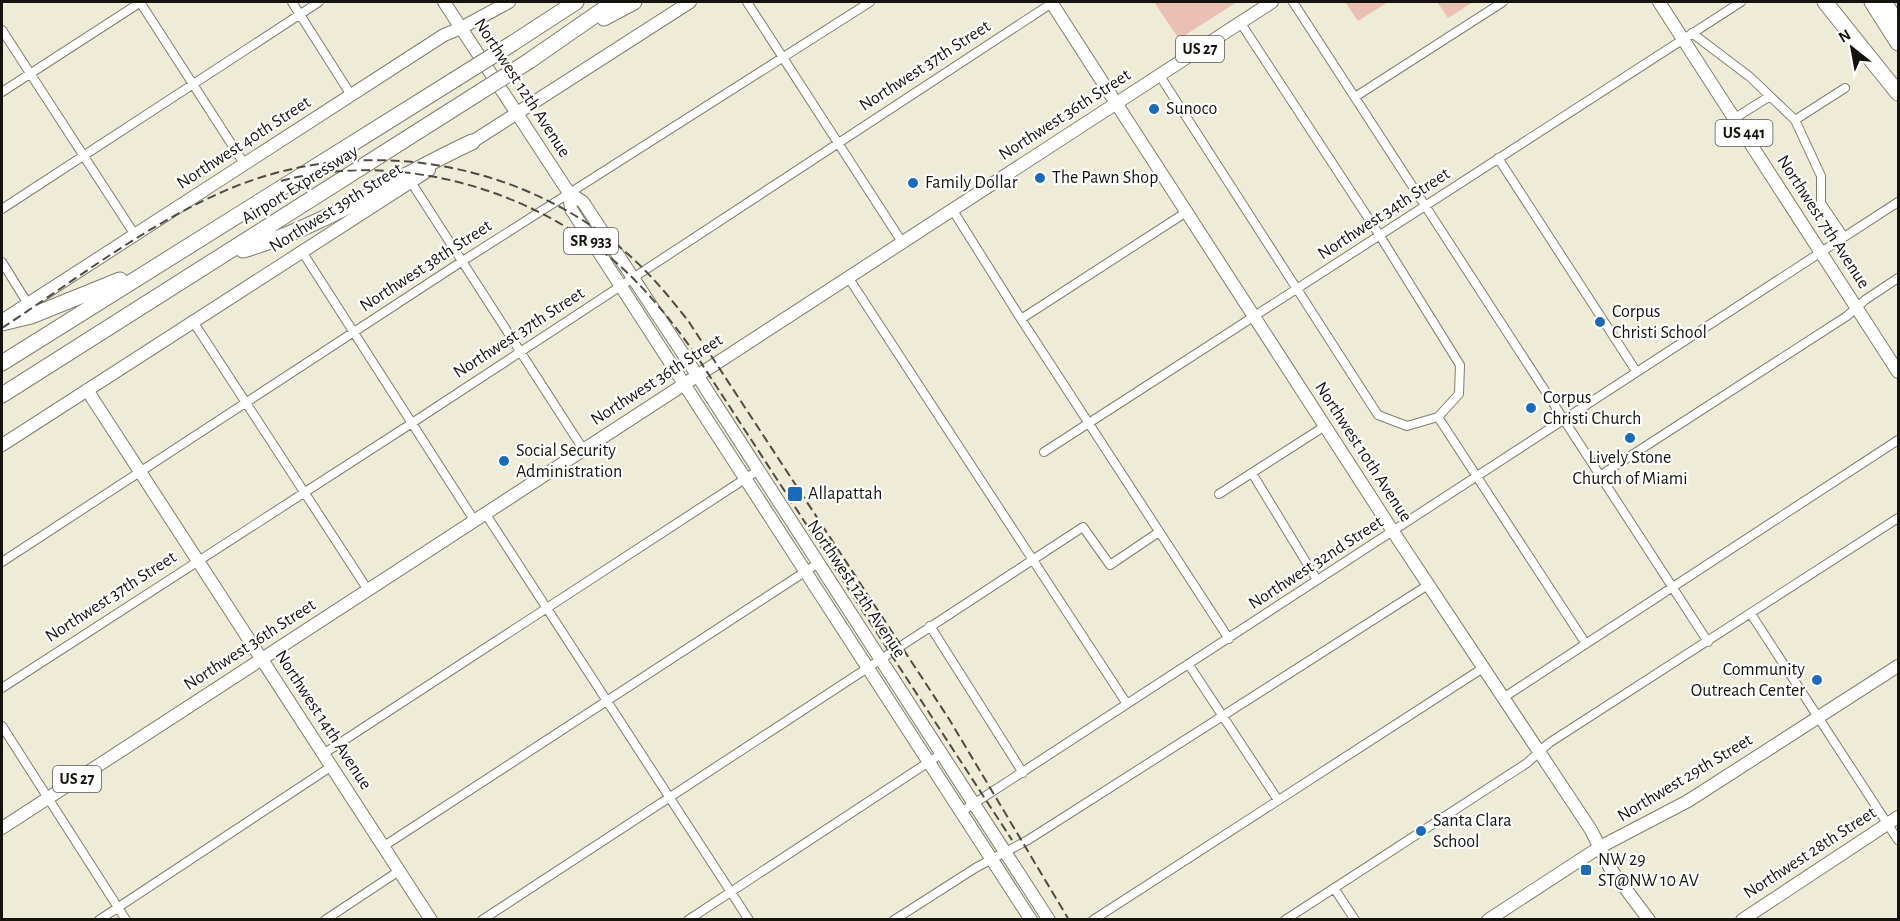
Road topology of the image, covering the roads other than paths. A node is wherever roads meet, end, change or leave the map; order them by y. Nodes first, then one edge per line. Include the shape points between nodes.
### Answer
1 (140, 2) edge
2 (292, 2) edge
3 (319, 2) edge
4 (444, 2) edge
5 (509, 2) edge
6 (567, 2) edge
7 (576, 2) edge
8 (614, 2) edge
9 (634, 2) edge
10 (690, 2) edge
11 (747, 2) edge
12 (870, 2) edge
13 (1052, 2) edge
14 (1272, 2) edge
15 (1293, 2) edge
16 (1503, 2) edge
17 (1659, 2) edge
18 (1741, 2) edge
19 (1822, 2) edge
20 (1872, 2) edge
21 (1884, 2) edge
22 (300, 14) junction
23 (555, 16) junction
24 (1240, 22) junction
25 (1899, 24) edge
26 (461, 28) junction
27 (2, 30) edge
28 (1688, 35) junction
29 (560, 42) junction
30 (1899, 43) edge
31 (784, 58) junction
32 (30, 74) junction
33 (1160, 76) junction
34 (193, 84) junction
35 (1845, 88) dead end
36 (2, 92) edge
37 (1899, 93) edge
38 (351, 95) junction
39 (1770, 96) junction
40 (1355, 97) junction
41 (1116, 103) junction
42 (517, 113) junction
43 (1735, 118) junction
44 (1795, 120) junction
45 (472, 142) junction
46 (838, 142) junction
47 (84, 156) junction
48 (1498, 158) junction
49 (245, 165) junction
50 (411, 182) junction
51 (569, 193) junction
52 (1899, 202) edge
53 (1425, 207) junction
54 (2, 209) edge
55 (952, 209) junction
56 (1188, 211) junction
57 (135, 235) junction
58 (1380, 237) junction
59 (1844, 237) junction
60 (902, 242) junction
61 (301, 250) junction
62 (177, 252) junction
63 (1821, 252) junction
64 (225, 255) junction
65 (2, 262) edge
66 (460, 262) junction
67 (631, 277) junction
68 (848, 277) junction
69 (1899, 278) edge
70 (620, 286) junction
71 (1299, 289) junction
72 (28, 304) junction
73 (1857, 307) junction
74 (1254, 316) junction
75 (1021, 319) junction
76 (192, 320) junction
77 (2, 322) edge
78 (354, 332) junction
79 (520, 352) junction
80 (1894, 356) edge
81 (2, 363) edge
82 (1636, 371) junction
83 (1899, 372) edge
84 (697, 375) junction
85 (684, 384) junction
86 (87, 390) junction
87 (2, 395) edge
88 (245, 403) junction
89 (1438, 417) junction
90 (1565, 418) junction
91 (412, 423) junction
92 (1091, 423) junction
93 (1325, 426) junction
94 (1899, 440) edge
95 (2, 445) edge
96 (583, 449) junction
97 (1044, 452) dead end
98 (757, 471) junction
99 (139, 472) junction
100 (1252, 473) junction
101 (1479, 475) junction
102 (1601, 475) junction
103 (743, 480) junction
104 (304, 492) junction
105 (1219, 494) dead end
106 (480, 516) junction
107 (1899, 518) edge
108 (1159, 531) junction
109 (1394, 532) junction
110 (1033, 558) junction
111 (196, 561) junction
112 (2, 562) edge
113 (817, 564) junction
114 (804, 572) junction
115 (1317, 580) junction
116 (1428, 585) junction
117 (1672, 587) junction
118 (368, 590) junction
119 (546, 608) junction
120 (1751, 614) junction
121 (930, 626) junction
122 (1229, 639) junction
123 (1708, 642) junction
124 (1586, 644) junction
125 (880, 658) junction
126 (262, 659) junction
127 (1189, 665) junction
128 (1899, 666) edge
129 (866, 667) junction
130 (1483, 668) junction
131 (2, 688) edge
132 (1503, 698) junction
133 (608, 701) junction
134 (1127, 704) junction
135 (1221, 716) junction
136 (1819, 717) junction
137 (2, 726) edge
138 (1538, 753) junction
139 (324, 754) junction
140 (941, 754) junction
141 (929, 762) junction
142 (332, 766) junction
143 (1023, 773) junction
144 (669, 796) junction
145 (48, 798) junction
146 (1278, 800) junction
147 (973, 804) junction
148 (961, 812) junction
149 (1893, 821) edge
150 (2, 828) edge
151 (1899, 840) edge
152 (384, 846) junction
153 (1600, 847) junction
154 (1005, 852) junction
155 (992, 859) junction
156 (399, 871) junction
157 (1334, 888) junction
158 (731, 891) junction
159 (118, 907) junction
160 (99, 920) edge
161 (126, 920) edge
162 (325, 920) edge
163 (431, 920) edge
164 (482, 920) edge
165 (688, 920) edge
166 (749, 920) edge
167 (894, 920) edge
168 (1031, 920) edge
169 (1049, 920) edge
170 (1093, 920) edge
171 (1285, 920) edge
172 (1355, 920) edge
173 (1488, 920) edge
174 (1648, 920) edge
175 (1742, 920) edge

1 - 32 street
1 - 34 street
2 - 22 street
3 - 22 street
4 - 26 main road, Northwest 12th Avenue
5 - 26 main road, Northwest 40th Street
6 - 23 highway
7 - 23 highway, Airport Expressway
8 - 29 highway, Airport Expressway
9 - 29 highway
10 - 42 main road, Northwest 39th Street
11 - 31 street
12 - 31 street, Northwest 38th Street
13 - 41 main road, Northwest 10th Avenue
13 - 46 street, Northwest 37th Street
14 - 24 main road, Northwest 36th Street / US 27
15 - 40 street
16 - 40 street
17 - 28 main road, Northwest 7th Avenue / US 441
18 - 28 street, Northwest 34th Street
19 - 37 highway
20 - 30 highway
21 - 25 highway
22 - 34 street
22 - 38 street
23 - 62 highway, Airport Expressway, bridge
24 - 33 main road, Northwest 36th Street / US 27
24 - 58 street
26 - 38 main road, Northwest 40th Street
26 - 42 main road, Northwest 12th Avenue / SR 933
27 - 32 street
28 - 39 street via 1704,41
28 - 43 main road, Northwest 7th Avenue / US 441
28 - 48 street, Northwest 34th Street
29 - 64 highway, Airport Expressway, bridge
31 - 46 street
31 - 51 street, Northwest 38th Street
32 - 36 street
32 - 47 street
33 - 41 main road, Northwest 36th Street / US 27
33 - 71 street
34 - 47 street
34 - 49 street
35 - 44 street
38 - 49 main road, Northwest 40th Street
39 - 43 street
39 - 44 street
40 - 53 street
41 - 55 main road, Northwest 36th Street / US 27
41 - 56 main road, Northwest 10th Avenue
42 - 45 main road, Northwest 39th Street
42 - 51 main road, Northwest 12th Avenue / SR 933
43 - 63 main road, Northwest 7th Avenue / US 441
44 - 59 street via 1821,176 1821,203
45 - 50 main road, Northwest 39th Street
45 - 64 highway via 265,244
46 - 60 street
46 - 67 street, Northwest 37th Street
47 - 54 street
47 - 57 street
48 - 53 street, Northwest 34th Street
48 - 82 street
49 - 57 main road, Northwest 40th Street
50 - 61 main road, Northwest 39th Street
50 - 66 street
51 - 66 street, Northwest 38th Street
51 - 67 main road, Northwest 12th Avenue / SR 933 via 583,202
51 - 70 main road, Northwest 12th Avenue / SR 933 via 571,209
52 - 59 street, Northwest 32nd Street
53 - 58 street, Northwest 34th Street
53 - 90 street
55 - 60 main road, Northwest 36th Street / US 27
55 - 75 street
56 - 74 main road, Northwest 10th Avenue
56 - 75 street
57 - 72 main road, Northwest 40th Street
58 - 71 street, Northwest 34th Street
58 - 89 street via 1460,365 1460,394
59 - 63 street, Northwest 32nd Street
60 - 68 main road, Northwest 36th Street / US 27
61 - 76 main road, Northwest 39th Street
61 - 78 street
62 - 77 highway via 118,281
62 - 81 highway, Airport Expressway
63 - 73 main road, Northwest 7th Avenue / US 441
63 - 82 street, Northwest 32nd Street
64 - 87 highway, Airport Expressway
65 - 72 street
66 - 78 street, Northwest 38th Street
66 - 79 street
67 - 70 street, Northwest 37th Street
67 - 84 main road, Northwest 12th Avenue / SR 933
68 - 84 main road, Northwest 36th Street / US 27
68 - 110 street
69 - 73 street
70 - 79 street, Northwest 37th Street
70 - 85 main road, Northwest 12th Avenue / SR 933
71 - 74 street, Northwest 34th Street
71 - 89 street via 1378,415 1407,426
72 - 77 main road, Northwest 40th Street
73 - 80 main road, Northwest 7th Avenue / US 441
73 - 102 street
74 - 92 street, Northwest 34th Street
74 - 93 main road, Northwest 10th Avenue
75 - 92 street
76 - 86 main road, Northwest 39th Street
76 - 88 street
78 - 88 street, Northwest 38th Street
78 - 91 street
79 - 91 street, Northwest 37th Street
79 - 96 street
80 - 83 main road, Northwest 7th Avenue / US 441
82 - 90 street, Northwest 32nd Street
84 - 85 main road, Northwest 36th Street / US 27
84 - 98 main road, Northwest 12th Avenue / SR 933
85 - 96 main road, Northwest 36th Street / US 27
85 - 103 main road, Northwest 12th Avenue / SR 933
86 - 95 main road, Northwest 39th Street
86 - 99 main road, Northwest 14th Avenue
88 - 99 street, Northwest 38th Street
88 - 104 street
89 - 101 street
90 - 101 street, Northwest 32nd Street
90 - 102 street
91 - 104 street, Northwest 37th Street
91 - 106 street
92 - 97 street, Northwest 34th Street
92 - 108 street
93 - 100 street
93 - 109 main road, Northwest 10th Avenue
94 - 117 street
96 - 106 main road, Northwest 36th Street / US 27
98 - 103 street
98 - 113 main road, Northwest 12th Avenue / SR 933
99 - 111 main road, Northwest 14th Avenue
99 - 112 street, Northwest 38th Street
100 - 105 street
100 - 115 street
101 - 109 street, Northwest 32nd Street
101 - 124 street
102 - 117 street
103 - 114 main road, Northwest 12th Avenue / SR 933
103 - 119 street
104 - 111 street, Northwest 37th Street
104 - 118 street
106 - 118 main road, Northwest 36th Street / US 27
106 - 119 street
107 - 120 street
108 - 110 street via 1110,565 1083,527
108 - 122 street
109 - 115 street, Northwest 32nd Street
109 - 116 main road, Northwest 10th Avenue
110 - 121 street
110 - 134 street
111 - 126 main road, Northwest 14th Avenue
111 - 131 street, Northwest 37th Street
113 - 114 street
113 - 125 main road, Northwest 12th Avenue / SR 933
114 - 129 main road, Northwest 12th Avenue / SR 933
114 - 133 street
115 - 122 street, Northwest 32nd Street
116 - 130 main road, Northwest 10th Avenue
116 - 135 street
117 - 123 street
117 - 124 street
118 - 126 main road, Northwest 36th Street / US 27
119 - 133 street
119 - 139 street
120 - 123 street
120 - 136 street
121 - 125 street
121 - 143 street
122 - 127 street, Northwest 32nd Street
123 - 138 street
124 - 132 street
125 - 129 street
125 - 140 main road, Northwest 12th Avenue / SR 933
126 - 139 main road, Northwest 14th Avenue
126 - 145 main road, Northwest 36th Street / US 27
127 - 134 street, Northwest 32nd Street
127 - 135 street
128 - 136 main road, Northwest 29th Street
129 - 141 main road, Northwest 12th Avenue / SR 933
129 - 144 street
130 - 132 main road, Northwest 10th Avenue
130 - 146 street
132 - 138 main road, Northwest 10th Avenue
133 - 144 street
133 - 152 street
134 - 143 street, Northwest 32nd Street
135 - 146 street
135 - 154 street
136 - 149 street
136 - 153 main road, Northwest 29th Street via 1666,815
137 - 145 street
138 - 153 main road, Northwest 10th Avenue
138 - 157 street via 1527,764
139 - 142 main road, Northwest 14th Avenue
140 - 141 street
140 - 147 main road, Northwest 12th Avenue / SR 933
141 - 148 main road, Northwest 12th Avenue / SR 933
141 - 158 street
142 - 152 main road, Northwest 14th Avenue
142 - 159 street
143 - 147 street, Northwest 32nd Street
144 - 158 street
144 - 164 street
145 - 150 main road, Northwest 36th Street / US 27
145 - 159 street
146 - 170 street
147 - 148 street, Northwest 32nd Street
147 - 154 main road, Northwest 12th Avenue / SR 933
148 - 155 main road, Northwest 12th Avenue / SR 933
149 - 151 street
149 - 175 main road, Northwest 28th Street
152 - 156 main road, Northwest 14th Avenue
153 - 173 main road, Northwest 29th Street
153 - 174 main road, Northwest 10th Avenue via 1620,883
154 - 155 street
154 - 169 main road, Northwest 12th Avenue / SR 933
155 - 167 street
155 - 168 main road, Northwest 12th Avenue / SR 933
156 - 162 street
156 - 163 main road, Northwest 14th Avenue
157 - 171 street
157 - 172 street
158 - 165 street
158 - 166 street
159 - 160 street
159 - 161 street

